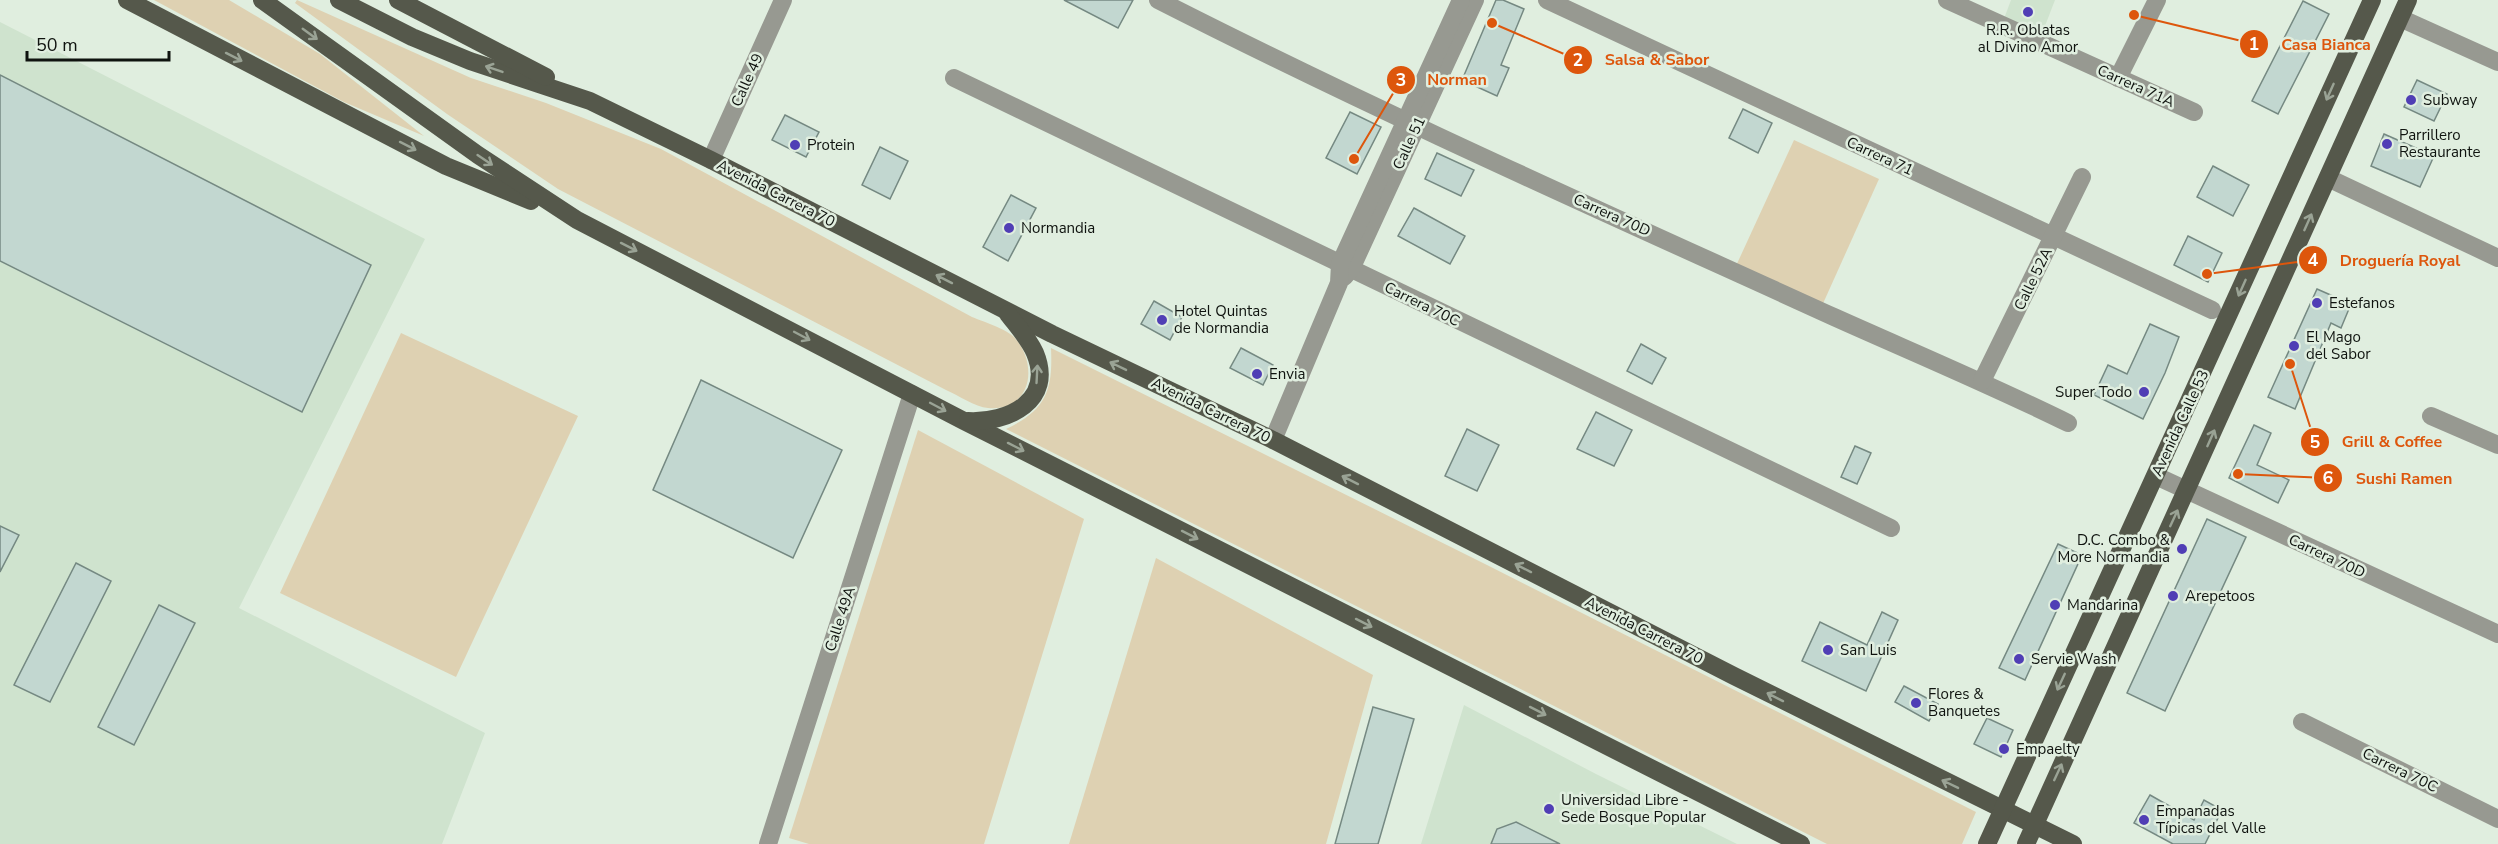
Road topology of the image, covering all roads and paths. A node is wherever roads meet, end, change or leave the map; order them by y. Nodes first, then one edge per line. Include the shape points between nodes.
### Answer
1 (127, 0) edge
2 (262, 0) edge
3 (339, 0) edge
4 (398, 0) edge
5 (783, 0) edge
6 (1158, 0) edge
7 (1461, 0) edge
8 (1475, 0) edge
9 (1548, 0) edge
10 (1947, 0) edge
11 (2157, 0) edge
12 (2408, 0) edge
13 (2367, 2) edge
14 (2400, 18) junction
15 (2498, 62) edge
16 (954, 78) dead end
17 (2118, 78) junction
18 (590, 101) junction
19 (2194, 112) dead end
20 (1411, 123) junction
21 (711, 159) junction
22 (2082, 177) dead end
23 (2328, 177) junction
24 (577, 220) junction
25 (2054, 237) junction
26 (2498, 258) edge
27 (1345, 267) junction
28 (1005, 310) junction
29 (2212, 310) dead end
30 (1982, 381) junction
31 (912, 394) junction
32 (2431, 416) dead end
33 (964, 421) junction
34 (2068, 423) dead end
35 (1273, 440) junction
36 (2498, 445) edge
37 (2156, 476) junction
38 (2187, 491) junction
39 (1891, 528) dead end
40 (2498, 634) edge
41 (2302, 722) dead end
42 (2002, 810) junction
43 (2498, 819) edge
44 (2034, 825) junction
45 (768, 844) edge
46 (1801, 844) edge
47 (1987, 844) edge
48 (2026, 844) edge
49 (2073, 844) edge

1 -> 24 main road via 446,166
2 -> 24 main road via 478,155
18 -> 3 main road, Avenida Carrera 70 via 451,53
4 - 18 main road
5 - 21 street, Calle 49
6 - 20 street, Carrera 70D
7 - 20 street, Calle 51
8 - 20 street, Calle 51
9 - 25 street, Carrera 71
10 - 17 street, Carrera 71A
11 - 17 street
12 - 14 main road
13 -> 37 main road, Avenida Calle 53
14 - 15 street
14 - 23 main road
16 - 27 street, Carrera 70C
17 - 19 street, Carrera 71A
18 - 21 main road, Avenida Carrera 70
20 - 27 street, Calle 51
20 - 30 street, Carrera 70D
28 -> 21 main road, Avenida Carrera 70
22 - 25 street, Calle 52A
23 - 26 street
38 -> 23 main road
24 -> 31 main road
25 - 29 street, Carrera 71
25 - 30 street, Calle 52A
27 - 35 street, Calle 51
27 - 39 street, Carrera 70C
33 -> 28 main road via 985,422 1015,413 1025,407 1035,390 1039,376 1035,354
35 -> 28 main road, Avenida Carrera 70
30 - 34 street, Carrera 70D
31 -> 33 main road
31 - 45 street, Calle 49A
32 - 36 street
33 -> 46 main road
42 -> 35 main road, Avenida Carrera 70
37 - 38 street, Carrera 70D
37 -> 42 main road, Avenida Calle 53
38 - 40 street, Carrera 70D
44 -> 38 main road
41 - 43 street, Carrera 70C
42 - 44 main road, Avenida Carrera 70
42 - 47 main road, Avenida Calle 53
44 - 48 main road
44 - 49 main road, Avenida Carrera 70

